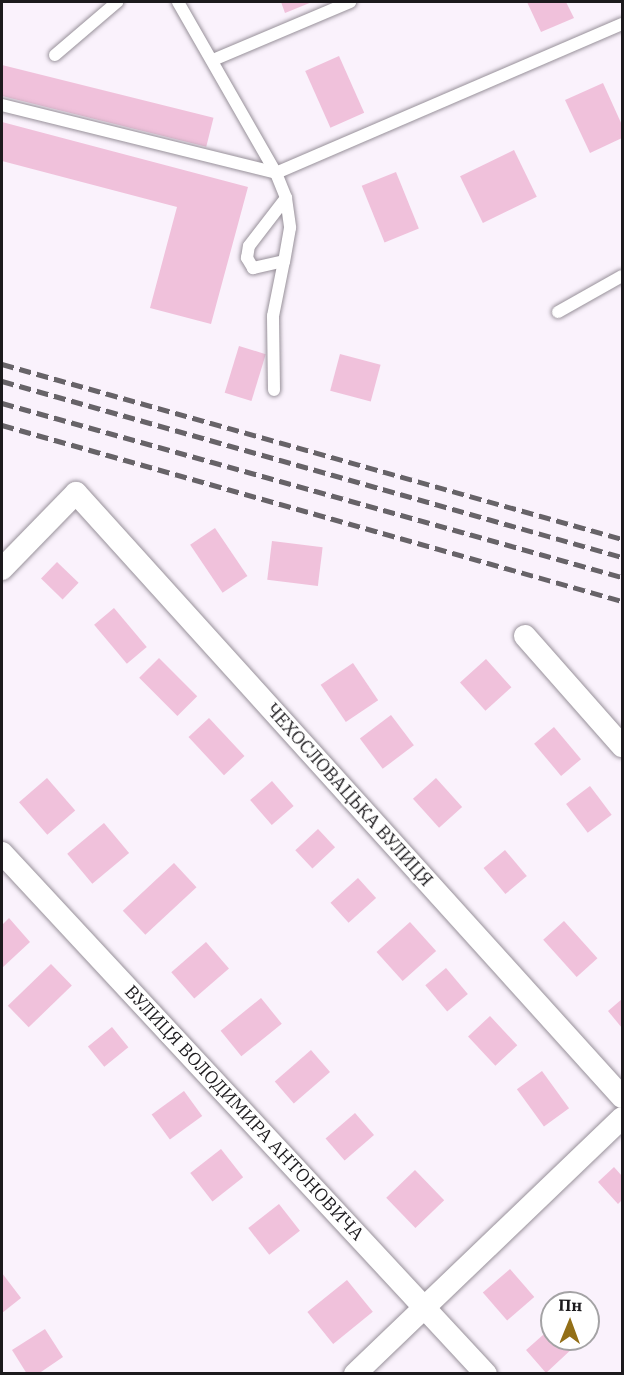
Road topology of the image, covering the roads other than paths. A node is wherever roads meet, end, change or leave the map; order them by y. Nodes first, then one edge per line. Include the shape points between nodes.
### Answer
1 (117, 2) edge
2 (178, 2) edge
3 (350, 2) edge
4 (622, 24) edge
5 (56, 55) dead end
6 (213, 60) junction
7 (2, 105) edge
8 (276, 173) junction
9 (286, 198) junction
10 (284, 261) junction
11 (622, 276) edge
12 (558, 312) dead end
13 (274, 390) dead end
14 (2, 569) edge
15 (525, 636) dead end
16 (622, 746) edge
17 (2, 853) edge
18 (622, 1098) edge
19 (622, 1118) edge
20 (425, 1308) junction
21 (355, 1374) edge
22 (486, 1374) edge

1 - 5 lane
2 - 6 lane
3 - 6 lane
4 - 8 lane
6 - 8 lane
7 - 8 lane
8 - 9 lane
9 - 10 lane via 290,228
9 - 10 lane via 249,246 247,258 253,268
10 - 13 lane via 273,316
11 - 12 lane
14 - 18 street, ЧЕХОСЛОВАЦЬКА ВУЛИЦЯ via 76,493
15 - 16 street
17 - 20 street, ВУЛИЦЯ ВОЛОДИМИРА АНТОНОВИЧА
19 - 20 street
20 - 21 street
20 - 22 street, ВУЛИЦЯ ВОЛОДИМИРА АНТОНОВИЧА

